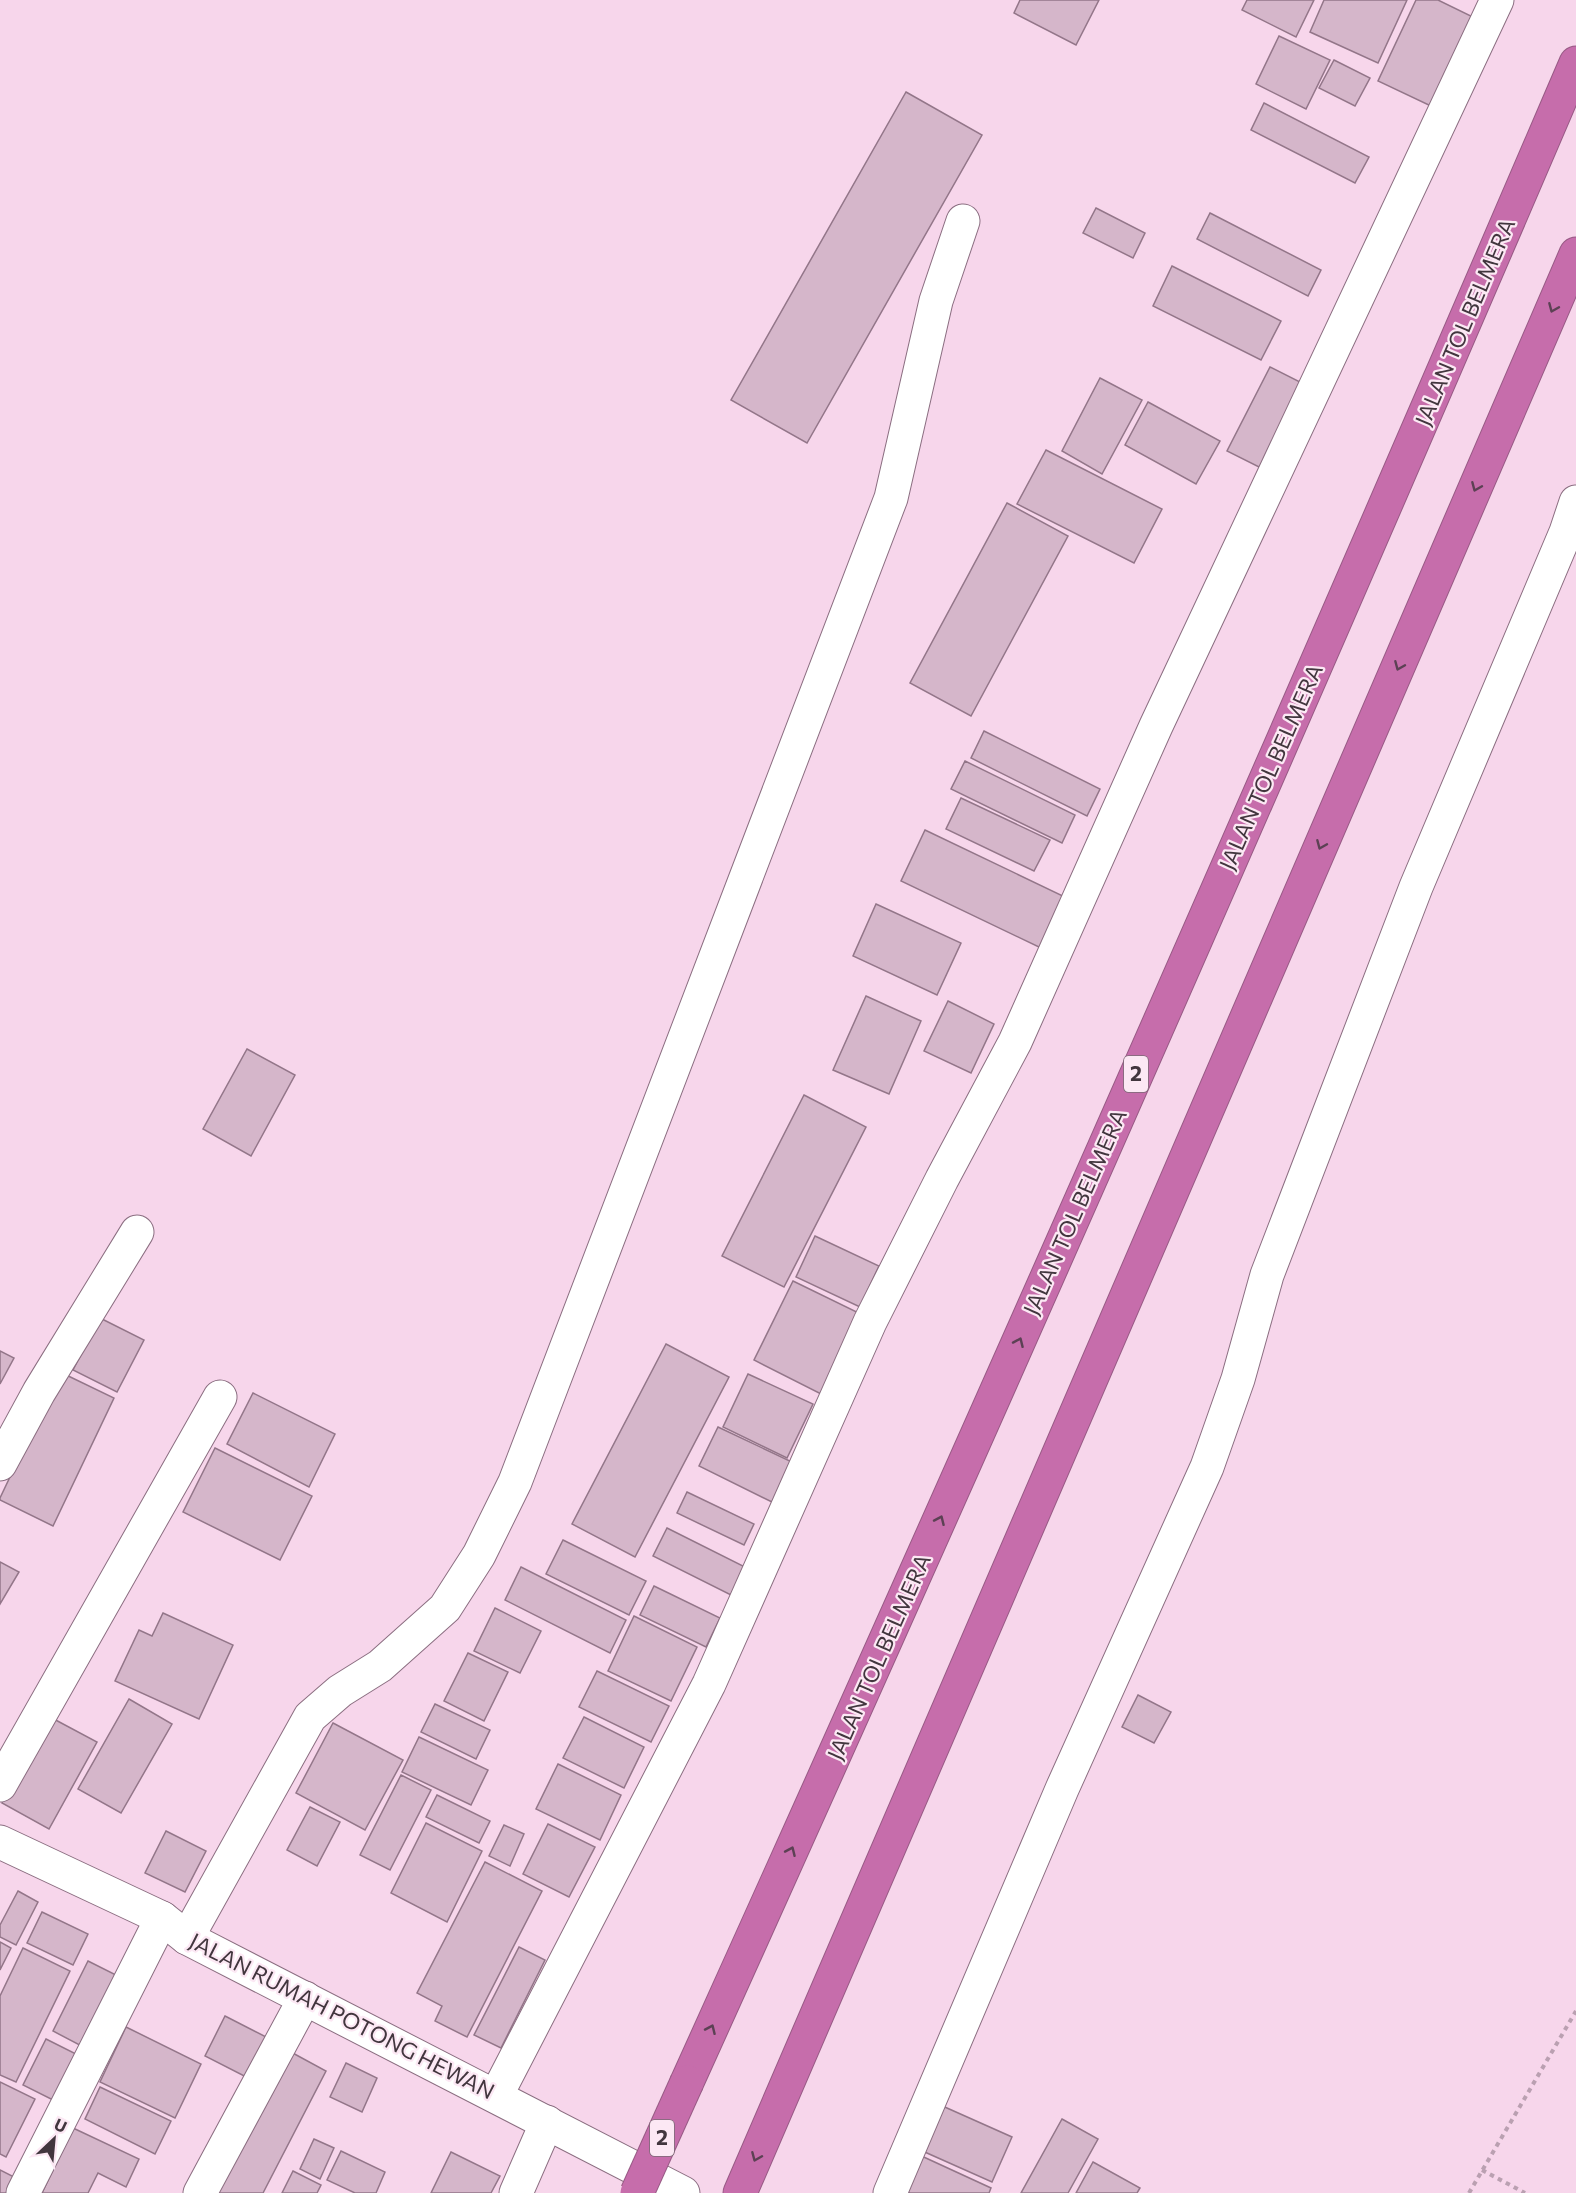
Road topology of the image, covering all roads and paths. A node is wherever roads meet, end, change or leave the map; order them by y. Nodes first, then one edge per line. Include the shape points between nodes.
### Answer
1 (1497, 0) edge
2 (1576, 63) edge
3 (963, 221) dead end
4 (1576, 254) edge
5 (1576, 502) edge
6 (136, 1232) dead end
7 (220, 1397) dead end
8 (0, 1464) edge
9 (0, 1785) edge
10 (0, 1842) edge
11 (174, 1928) junction
12 (305, 1998) junction
13 (1576, 2011) edge
14 (496, 2096) junction
15 (547, 2122) junction
16 (1482, 2170) junction
17 (23, 2193) edge
18 (200, 2193) edge
19 (516, 2193) edge
20 (637, 2193) edge
21 (683, 2193) edge
22 (740, 2193) edge
23 (890, 2193) edge
24 (1469, 2193) edge
25 (1525, 2193) edge

1 - 14 street via 1156,726 1015,1042 870,1322 709,1684
20 -> 2 highway, JALAN TOL BELMERA / 2, bridge via 925,1556
3 - 11 street via 936,301 891,498 514,1482 479,1555 445,1608 380,1666 340,1691 310,1717
4 -> 22 highway
5 - 23 street via 1416,887 1267,1275 1238,1379 1207,1467 1062,1789
6 - 8 street
7 - 9 street
10 - 11 street, JALAN RUMAH POTONG HEWAN
11 - 12 street, JALAN RUMAH POTONG HEWAN
11 - 17 street
12 - 14 street, JALAN RUMAH POTONG HEWAN
12 - 18 street
13 - 16 path
14 - 15 street, JALAN RUMAH POTONG HEWAN
15 - 19 street
15 - 21 street, JALAN RUMAH POTONG HEWAN
16 - 24 path
16 - 25 path

